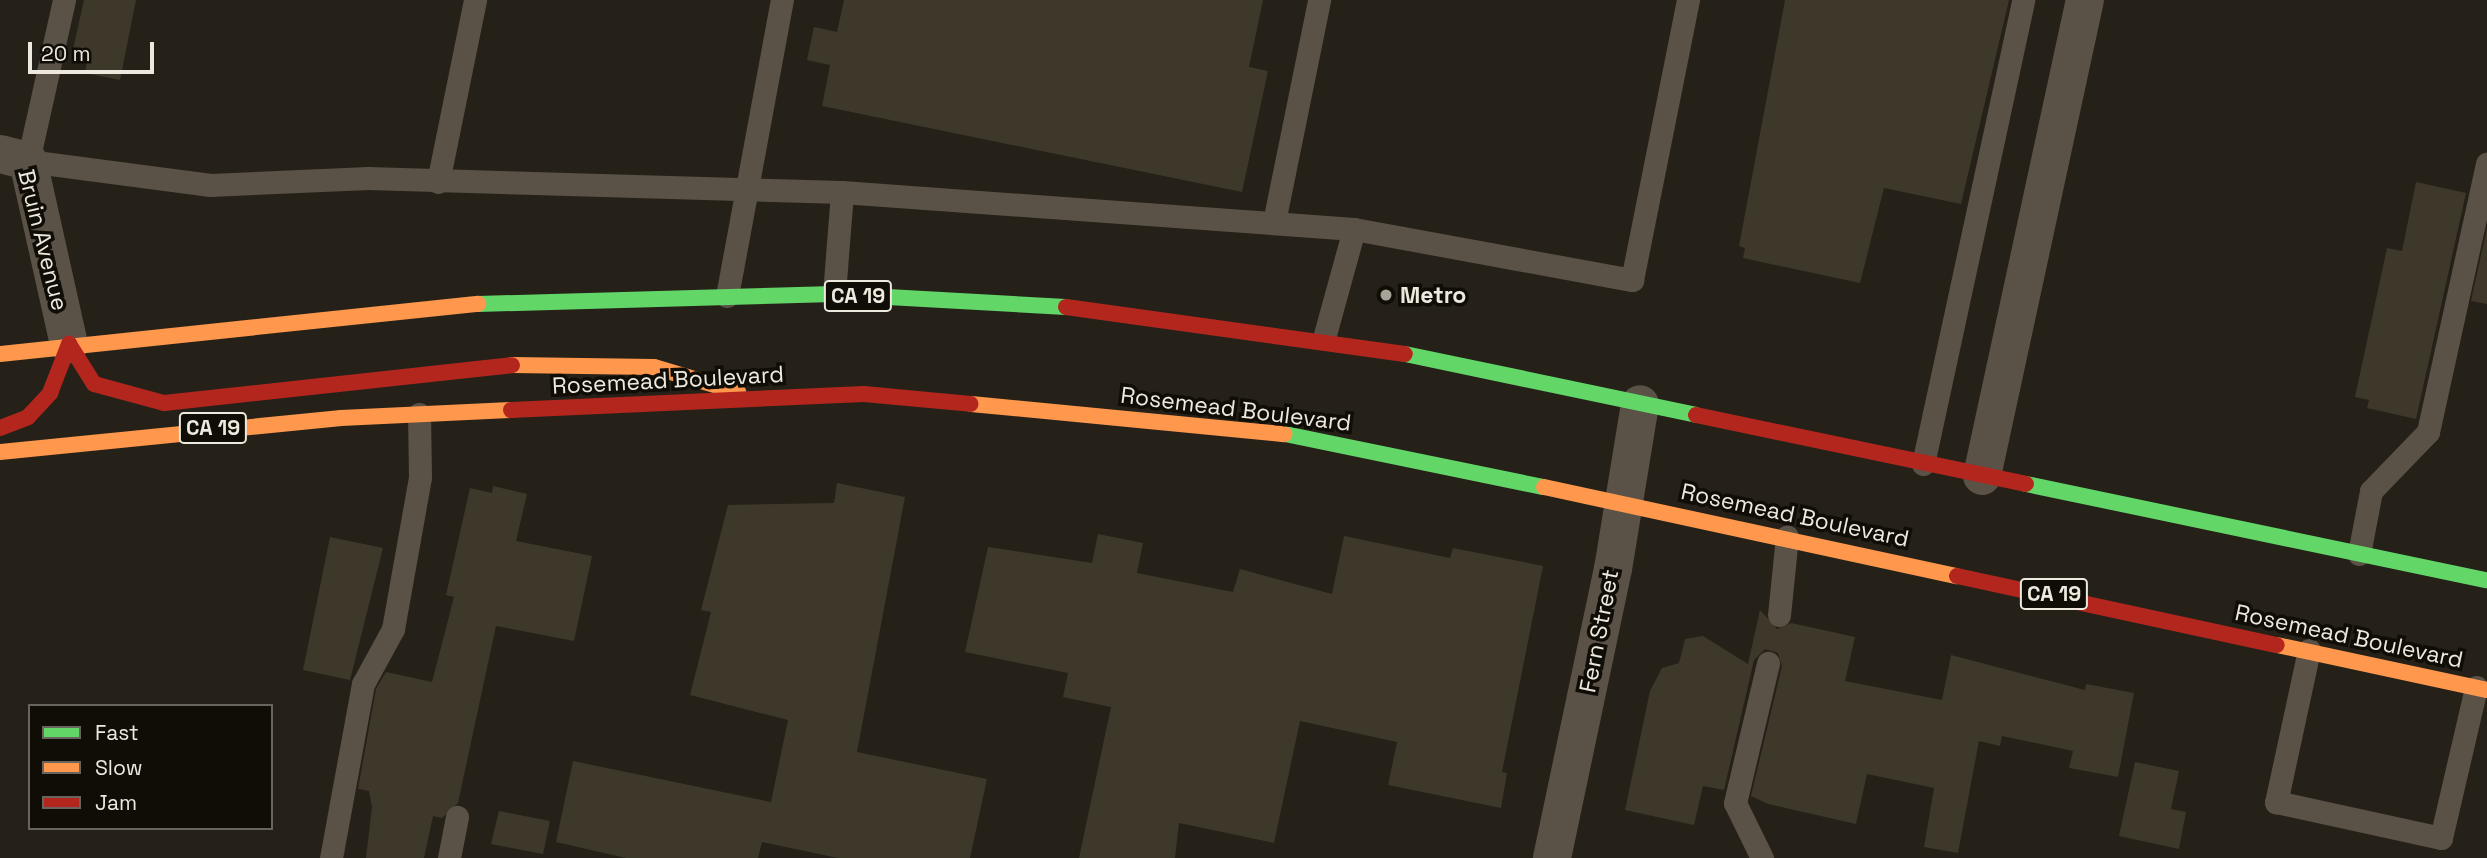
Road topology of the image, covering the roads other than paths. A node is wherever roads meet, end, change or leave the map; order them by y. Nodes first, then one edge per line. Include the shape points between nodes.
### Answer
1 (64, 0) edge
2 (475, 0) edge
3 (782, 0) edge
4 (1320, 0) edge
5 (1688, 0) edge
6 (2023, 0) edge
7 (2085, 0) edge
8 (14, 157) edge
9 (2487, 163) edge
10 (438, 182) junction
11 (747, 188) junction
12 (842, 192) junction
13 (1274, 222) junction
14 (1354, 229) junction
15 (834, 295) junction
16 (727, 296) junction
17 (1324, 338) junction
18 (69, 344) junction
19 (0, 354) edge
20 (753, 398) junction
21 (1640, 404) junction
22 (419, 414) junction
23 (0, 428) edge
24 (0, 452) edge
25 (1923, 464) junction
26 (1982, 477) junction
27 (1620, 499) junction
28 (1787, 536) junction
29 (2359, 554) junction
30 (2487, 580) edge
31 (1779, 615) dead end
32 (2309, 650) junction
33 (1768, 663) dead end
34 (2481, 688) edge
35 (457, 817) dead end
36 (331, 858) edge
37 (449, 858) edge
38 (1552, 858) edge
39 (1762, 858) edge

1 - 8 lane
2 - 10 lane
3 - 11 lane
4 - 13 lane
5 - 14 lane via 1632,280
6 - 25 lane
7 - 26 street
8 - 10 lane via 211,185
8 - 18 street, Bruin Avenue
9 - 29 lane via 2428,432 2385,469 2371,491
10 - 11 lane
11 - 12 lane
11 - 16 lane
12 - 13 lane
12 - 15 lane
13 - 14 lane
14 - 17 lane
15 - 16 main road, CA 19
15 - 17 main road, CA 19 via 1079,307
16 - 18 main road, CA 19 via 554,298
17 - 21 main road, CA 19
18 - 19 main road, CA 19
18 - 20 main road via 79,369 94,384 164,403 505,365 654,367 713,380
18 - 23 main road via 50,393 28,417
20 - 22 main road, Rosemead Boulevard / CA 19
20 - 27 main road, Rosemead Boulevard / CA 19 via 863,394 1309,436
21 - 25 main road, CA 19
21 - 27 street, Fern Street
22 - 24 main road, Rosemead Boulevard / CA 19 via 86,439
22 - 36 lane via 421,477 393,629 363,684
25 - 26 main road, CA 19
26 - 29 main road, CA 19
27 - 28 main road, Rosemead Boulevard / CA 19
27 - 38 street, Fern Street via 1613,569
28 - 31 lane
28 - 32 main road, Rosemead Boulevard / CA 19
29 - 30 main road, CA 19
32 - 34 main road, Rosemead Boulevard / CA 19
32 - 34 lane via 2276,802 2441,838
33 - 39 lane via 1735,803
35 - 37 lane

